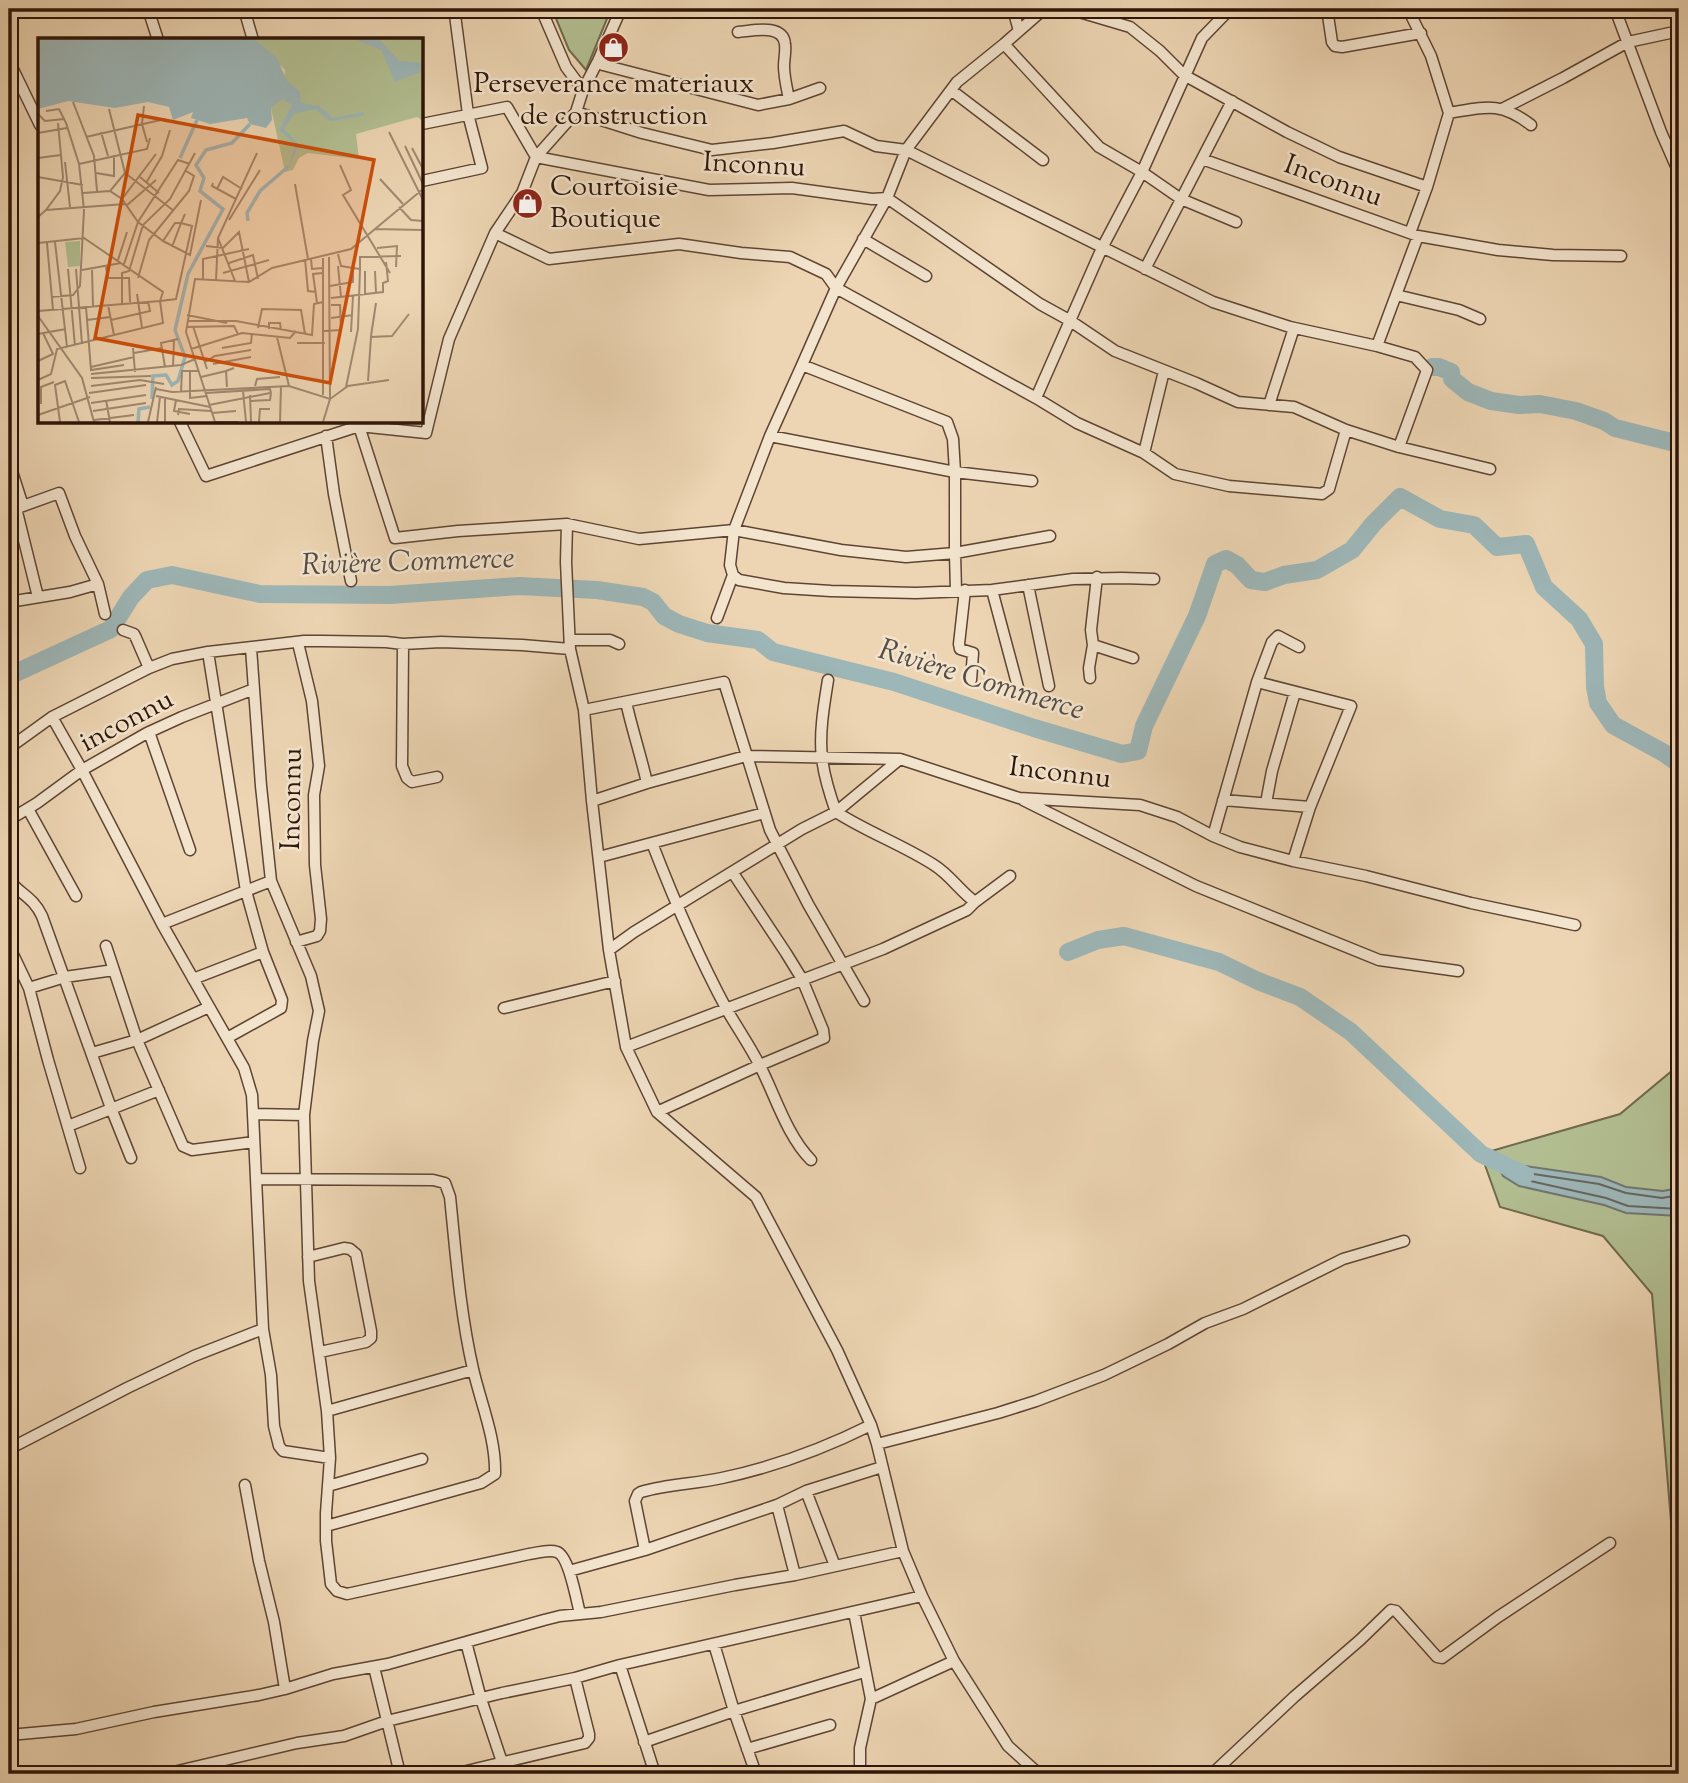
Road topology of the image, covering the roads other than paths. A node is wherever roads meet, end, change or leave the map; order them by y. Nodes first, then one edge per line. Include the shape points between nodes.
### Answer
1 (148, 9) edge
2 (244, 9) edge
3 (468, 9) edge
4 (541, 9) edge
5 (621, 9) edge
6 (1013, 9) edge
7 (1044, 9) edge
8 (1069, 9) edge
9 (1230, 9) edge
10 (1327, 9) edge
11 (1408, 9) edge
12 (1616, 9) edge
13 (1018, 31) junction
14 (1679, 31) edge
15 (738, 32) dead end
16 (1421, 33) junction
17 (157, 38) edge
18 (252, 38) edge
19 (1628, 42) junction
20 (1004, 44) junction
21 (9, 61) edge
22 (598, 61) junction
23 (1184, 75) junction
24 (820, 88) dead end
25 (583, 90) junction
26 (951, 90) junction
27 (789, 99) junction
28 (1232, 102) junction
29 (1502, 108) junction
30 (576, 111) junction
31 (1449, 113) junction
32 (468, 114) junction
33 (38, 121) edge
34 (424, 124) edge
35 (1531, 125) dead end
36 (906, 150) junction
37 (536, 157) junction
38 (1202, 159) junction
39 (1043, 160) dead end
40 (1142, 172) junction
41 (1679, 173) edge
42 (424, 181) edge
43 (1427, 187) junction
44 (887, 198) junction
45 (1181, 199) junction
46 (1236, 222) dead end
47 (495, 233) junction
48 (1414, 234) junction
49 (863, 239) junction
50 (1102, 248) junction
51 (1622, 256) dead end
52 (1145, 269) junction
53 (926, 276) dead end
54 (836, 288) junction
55 (1396, 295) junction
56 (1480, 319) dead end
57 (1069, 320) junction
58 (1294, 328) junction
59 (1377, 346) junction
60 (802, 365) junction
61 (1164, 370) junction
62 (1036, 398) junction
63 (1269, 405) junction
64 (181, 424) edge
65 (357, 424) edge
66 (1346, 430) junction
67 (326, 436) junction
68 (770, 436) junction
69 (1399, 447) junction
70 (1144, 453) junction
71 (9, 462) edge
72 (1490, 468) dead end
73 (955, 472) junction
74 (1032, 481) dead end
75 (16, 508) edge
76 (567, 524) junction
77 (737, 531) junction
78 (1050, 536) dead end
79 (955, 553) junction
80 (733, 575) junction
81 (1097, 578) junction
82 (1154, 579) dead end
83 (351, 581) dead end
84 (98, 584) junction
85 (1028, 585) junction
86 (992, 590) junction
87 (961, 591) junction
88 (38, 597) junction
89 (9, 601) edge
90 (105, 614) dead end
91 (717, 618) dead end
92 (123, 630) dead end
93 (298, 643) junction
94 (404, 644) junction
95 (570, 644) junction
96 (619, 644) dead end
97 (1093, 645) junction
98 (1299, 647) dead end
99 (251, 648) junction
100 (208, 652) junction
101 (1133, 658) dead end
102 (149, 668) junction
103 (1090, 678) dead end
104 (828, 680) dead end
105 (971, 680) dead end
106 (1257, 682) junction
107 (1049, 686) dead end
108 (254, 689) junction
109 (1019, 691) dead end
110 (1295, 692) junction
111 (626, 702) junction
112 (216, 704) junction
113 (584, 710) junction
114 (52, 717) junction
115 (149, 732) junction
116 (9, 748) edge
117 (746, 756) junction
118 (822, 757) junction
119 (900, 759) junction
120 (82, 770) junction
121 (437, 777) dead end
122 (647, 783) junction
123 (1019, 798) junction
124 (1223, 800) junction
125 (592, 801) junction
126 (1266, 803) junction
127 (1310, 807) junction
128 (28, 809) junction
129 (836, 812) junction
130 (764, 813) junction
131 (9, 820) edge
132 (1213, 836) junction
133 (652, 843) junction
134 (777, 845) junction
135 (190, 850) dead end
136 (599, 857) junction
137 (1293, 861) junction
138 (733, 873) junction
139 (1010, 876) dead end
140 (9, 880) edge
141 (271, 881) junction
142 (246, 891) junction
143 (76, 897) dead end
144 (975, 902) junction
145 (677, 906) junction
146 (162, 924) junction
147 (1575, 925) dead end
148 (296, 942) junction
149 (9, 946) edge
150 (106, 946) dead end
151 (609, 950) junction
152 (264, 952) junction
153 (842, 964) junction
154 (114, 970) junction
155 (1458, 971) dead end
156 (65, 977) junction
157 (193, 979) junction
158 (802, 979) junction
159 (615, 981) junction
160 (29, 988) junction
161 (863, 1001) dead end
162 (209, 1007) junction
163 (504, 1008) dead end
164 (727, 1009) junction
165 (227, 1038) junction
166 (138, 1040) junction
167 (626, 1047) junction
168 (92, 1053) junction
169 (760, 1065) junction
170 (159, 1090) junction
171 (111, 1108) junction
172 (657, 1112) junction
173 (253, 1114) junction
174 (304, 1115) junction
175 (68, 1126) junction
176 (254, 1142) junction
177 (131, 1158) dead end
178 (811, 1160) dead end
179 (80, 1168) dead end
180 (257, 1179) junction
181 (306, 1179) junction
182 (1404, 1241) dead end
183 (308, 1257) junction
184 (263, 1329) junction
185 (320, 1352) junction
186 (473, 1370) junction
187 (327, 1411) junction
188 (871, 1425) junction
189 (877, 1444) junction
190 (9, 1449) edge
191 (330, 1458) junction
192 (422, 1459) dead end
193 (882, 1467) junction
194 (246, 1485) dead end
195 (328, 1486) junction
196 (806, 1492) junction
197 (777, 1504) junction
198 (326, 1526) junction
199 (1610, 1544) dead end
200 (645, 1550) junction
201 (903, 1551) junction
202 (835, 1566) junction
203 (569, 1572) junction
204 (795, 1575) junction
205 (922, 1596) junction
206 (854, 1612) junction
207 (580, 1614) junction
208 (466, 1642) junction
209 (714, 1644) junction
210 (954, 1661) junction
211 (620, 1665) junction
212 (374, 1667) junction
213 (864, 1672) junction
214 (575, 1678) junction
215 (285, 1689) junction
216 (481, 1699) junction
217 (871, 1699) junction
218 (734, 1711) junction
219 (387, 1721) junction
220 (830, 1725) dead end
221 (9, 1735) edge
222 (644, 1742) junction
223 (747, 1749) junction
224 (503, 1763) junction
225 (164, 1774) edge
226 (400, 1774) edge
227 (454, 1774) edge
228 (506, 1774) edge
229 (654, 1774) edge
230 (756, 1774) edge
231 (860, 1774) edge
232 (1039, 1774) edge
233 (1212, 1774) edge

1 - 17 street
2 - 18 street
3 - 32 street via 455,15
4 - 25 street via 566,67
5 - 22 street
6 - 13 street
7 - 13 street
8 - 23 street, Inconnu via 1130,27
9 - 23 street via 1202,38
10 - 16 street via 1335,46
11 - 16 street
12 - 19 street
13 - 20 street
14 - 19 street
15 - 27 street via 781,34
16 - 31 street
19 - 29 street
19 - 41 street
20 - 26 street
20 - 40 street via 1099,147
21 - 33 street
22 - 25 street
22 - 27 street via 758,105
23 - 28 street, Inconnu
23 - 40 street
24 - 27 street
25 - 30 street
26 - 36 street
26 - 39 street
28 - 38 street
28 - 43 street, Inconnu via 1339,157
29 - 31 street
29 - 35 street
30 - 36 street, Inconnu via 712,150 844,131 876,146
30 - 37 street
31 - 43 street, Inconnu
32 - 34 street
32 - 37 street via 506,107
32 - 42 street via 482,168
36 - 44 street
36 - 50 street, Inconnu
37 - 44 street, Inconnu via 709,190 792,188
37 - 47 street via 522,193
38 - 45 street
38 - 48 street, Inconnu
40 - 45 street
40 - 50 street
43 - 48 street, Inconnu
44 - 49 street
44 - 57 street
45 - 46 street
45 - 52 street
47 - 54 street via 549,259 679,244 790,257 827,274
47 - 65 street via 449,339 426,433
48 - 51 street, Inconnu via 1553,256
48 - 55 street, Inconnu
49 - 53 street
49 - 54 street
50 - 52 street, Inconnu
50 - 57 street
52 - 58 street, Inconnu via 1213,302
54 - 60 street
54 - 62 street
55 - 56 street
55 - 59 street, Inconnu
57 - 61 street via 1115,351
57 - 62 street
58 - 59 street, Inconnu
58 - 63 street
59 - 69 street, Inconnu via 1415,358 1427,370
60 - 68 street
60 - 73 street via 947,422
61 - 63 street via 1238,402
61 - 70 street
62 - 70 street via 1077,423
63 - 66 street via 1294,407
64 - 67 street via 206,476
65 - 67 street
65 - 76 street via 395,538
66 - 69 street
66 - 70 street via 1328,489 1322,494 1201,481 1175,474
67 - 83 street
68 - 73 street
68 - 77 street
69 - 72 street
71 - 75 street
73 - 74 street
73 - 79 street
75 - 84 street via 59,493
75 - 88 street
76 - 77 street via 639,538
76 - 95 street
77 - 79 street via 906,557
77 - 80 street via 730,565
78 - 79 street
79 - 87 street
80 - 87 street via 739,580 808,589
80 - 91 street
81 - 82 street
81 - 85 street
81 - 97 street
84 - 88 street
84 - 90 street
85 - 86 street
85 - 107 street
86 - 87 street
86 - 109 street
87 - 105 street via 959,644 960,649 973,653
88 - 89 street
92 - 102 street, Inconnu via 134,634
93 - 94 street
93 - 99 street
93 - 148 street, Inconnu via 312,701 320,766 314,795 314,865 321,919 317,936
94 - 95 street
94 - 121 street via 402,766 412,782
95 - 96 street via 610,640
95 - 113 street
97 - 101 street
97 - 103 street
98 - 106 street via 1279,636 1272,642
99 - 100 street
99 - 108 street, Inconnu
100 - 102 street
100 - 112 street, Inconnu
102 - 114 street
104 - 118 street
106 - 110 street
106 - 124 street
108 - 112 street, inconnu
108 - 141 street, Inconnu
110 - 126 street
110 - 127 street via 1351,706
111 - 113 street
111 - 117 street via 724,682
111 - 122 street
112 - 115 street, inconnu
112 - 142 street, Inconnu
113 - 125 street
114 - 116 street
114 - 120 street, Inconnu
115 - 120 street, inconnu
115 - 135 street, Inconnu
117 - 118 street, Inconnu
117 - 122 street, Inconnu
117 - 130 street
118 - 119 street, Inconnu
118 - 129 street
119 - 123 street, Inconnu
119 - 129 street
120 - 128 street, inconnu
120 - 146 street, Inconnu
122 - 125 street, Inconnu
123 - 132 street, Inconnu via 1140,806 1177,817
123 - 155 street via 1196,886 1378,960
124 - 126 street
124 - 132 street
125 - 136 street
126 - 127 street
127 - 137 street
128 - 131 street, inconnu
128 - 143 street
129 - 134 street
129 - 144 street via 935,866
130 - 133 street
130 - 134 street
132 - 137 street, Inconnu
133 - 136 street
133 - 145 street
134 - 138 street
134 - 153 street
136 - 151 street
137 - 147 street, Inconnu
138 - 145 street
138 - 158 street
139 - 144 street
140 - 156 street via 37,905
141 - 142 street, Inconnu
141 - 148 street, Inconnu
142 - 146 street, Inconnu
142 - 152 street, Inconnu
144 - 153 street via 919,933
145 - 151 street
145 - 164 street
146 - 157 street, Inconnu
148 - 174 street, Inconnu via 319,1011
149 - 160 street
150 - 154 street
151 - 159 street
152 - 157 street
152 - 165 street, Inconnu via 281,1008
153 - 158 street
153 - 161 street
154 - 156 street
154 - 166 street
156 - 160 street
156 - 168 street
157 - 162 street, Inconnu
158 - 164 street
158 - 169 street via 824,1038
159 - 163 street
159 - 167 street
160 - 175 street
162 - 165 street, Inconnu
162 - 166 street
164 - 167 street
164 - 169 street
165 - 173 street, Inconnu via 244,1068
166 - 168 street
166 - 170 street
167 - 172 street
168 - 171 street
169 - 172 street
169 - 178 street via 782,1114
170 - 171 street
170 - 176 street via 187,1149
171 - 175 street
171 - 177 street
172 - 188 street via 756,1197
173 - 174 street
173 - 176 street, Inconnu
174 - 181 street, Inconnu
175 - 179 street
176 - 180 street, Inconnu
180 - 181 street
180 - 184 street, Inconnu
181 - 183 street, Inconnu
181 - 186 street via 444,1183 450,1197 460,1303
182 - 189 street via 1343,1259 1070,1388 998,1413
183 - 185 street, Inconnu
183 - 185 street via 344,1248 356,1254 371,1331 366,1342
184 - 190 street via 194,1356
184 - 191 street, Inconnu via 279,1446 290,1453
185 - 187 street, Inconnu
186 - 187 street
186 - 198 street via 495,1474 481,1483
187 - 191 street, Inconnu
188 - 189 street
188 - 200 street via 771,1466 641,1492 635,1501
189 - 193 street
191 - 195 street, Inconnu
192 - 195 street
193 - 196 street
193 - 201 street
194 - 215 street
195 - 198 street, Inconnu
196 - 197 street
196 - 202 street
197 - 200 street
197 - 204 street
198 - 203 street, Inconnu via 331,1584 341,1593 554,1551 560,1552
199 - 233 street via 1442,1658 1391,1610
200 - 203 street
201 - 202 street
201 - 205 street
202 - 204 street
203 - 207 street
204 - 207 street
205 - 206 street
205 - 210 street
206 - 209 street
206 - 213 street
207 - 208 street
208 - 212 street
208 - 216 street
209 - 211 street
209 - 218 street
210 - 217 street
210 - 232 street via 1008,1746
211 - 214 street
211 - 222 street
212 - 215 street
212 - 219 street
213 - 217 street
213 - 218 street
214 - 216 street
214 - 224 street via 589,1738 585,1743
215 - 221 street via 76,1729
216 - 219 street
216 - 224 street
217 - 231 street via 860,1748
218 - 222 street
218 - 223 street
219 - 225 street via 344,1736
219 - 226 street
220 - 223 street
222 - 229 street
223 - 230 street
224 - 227 street
224 - 228 street

